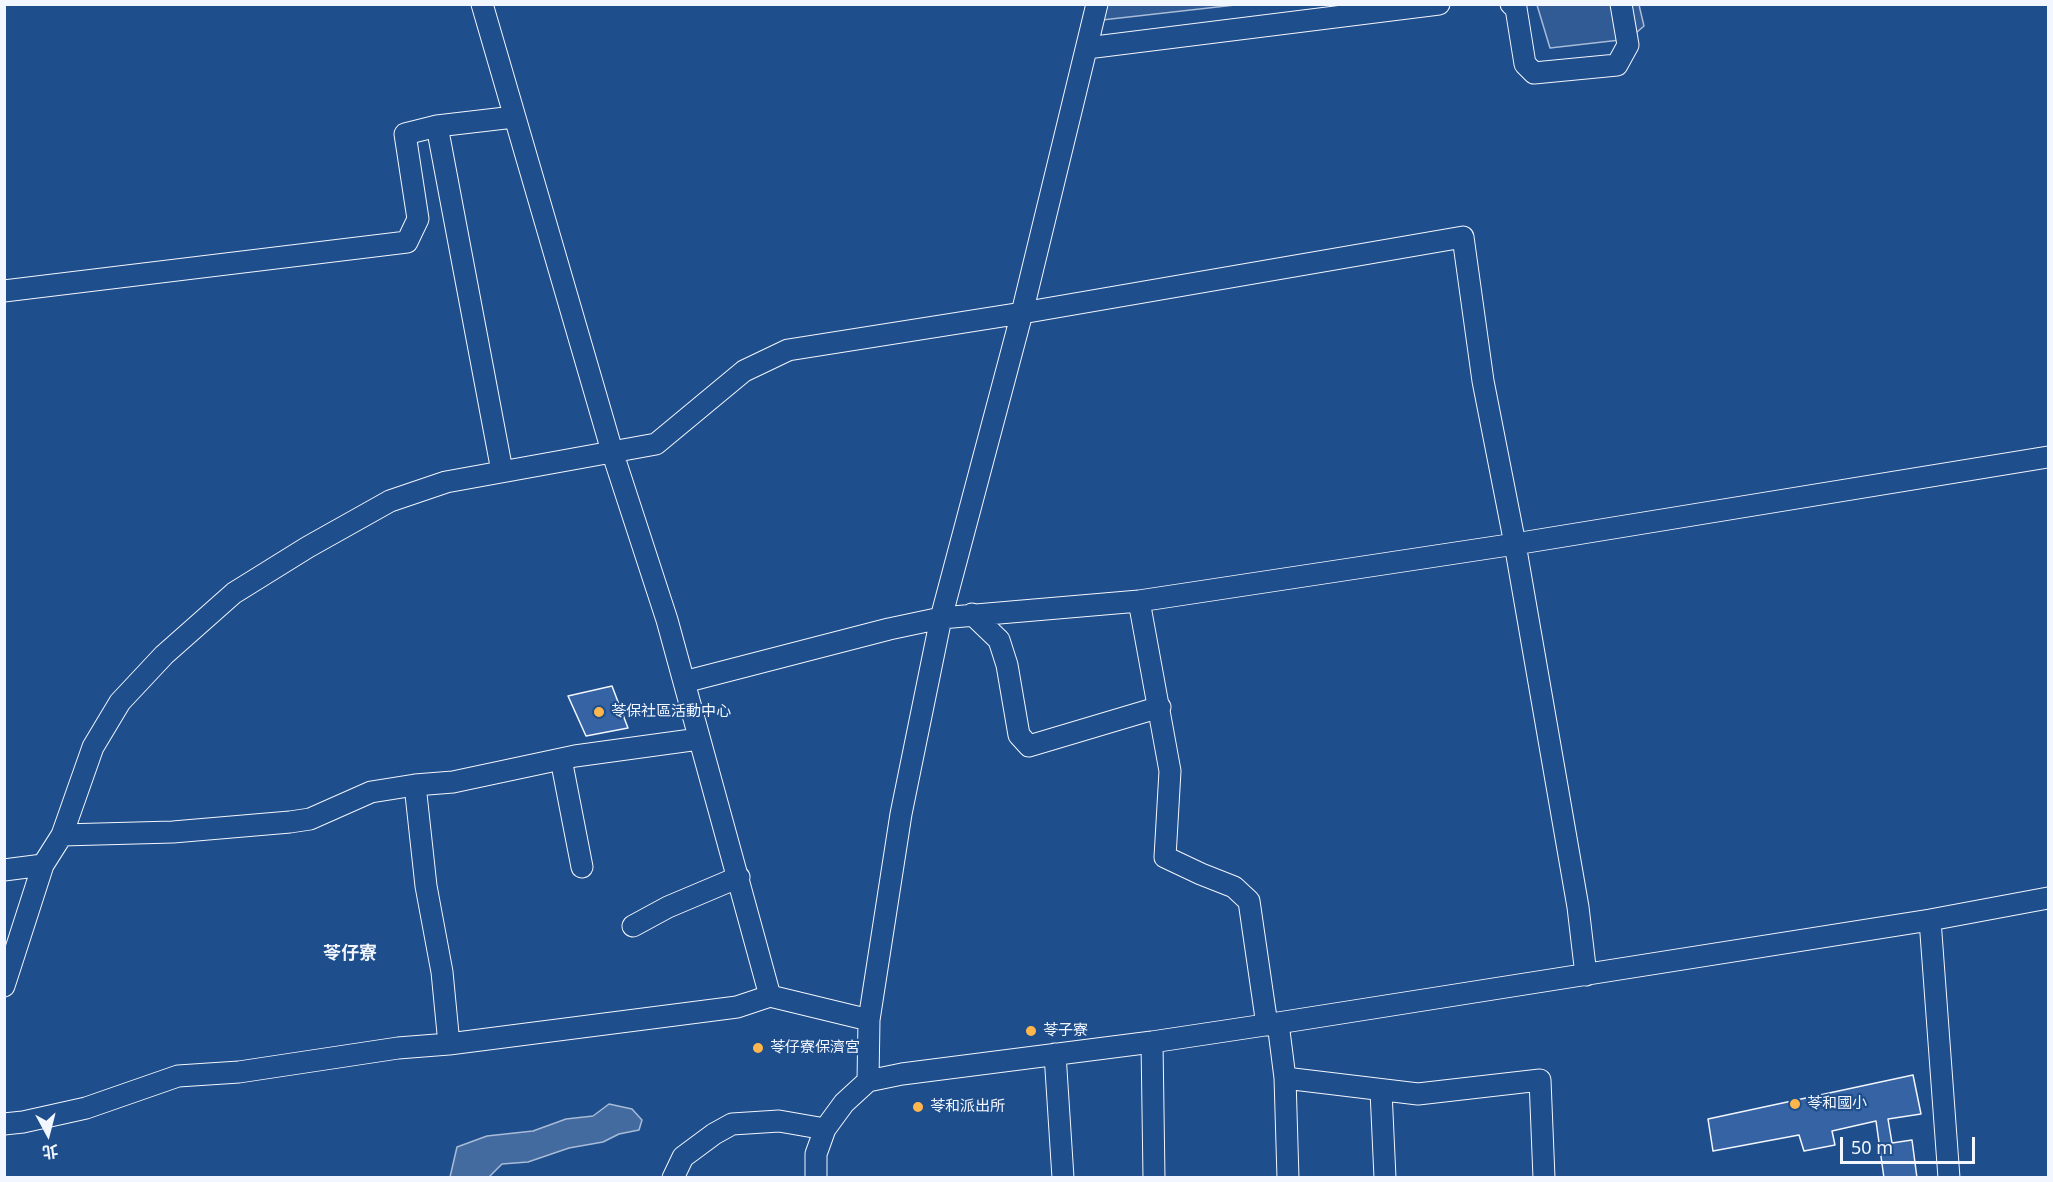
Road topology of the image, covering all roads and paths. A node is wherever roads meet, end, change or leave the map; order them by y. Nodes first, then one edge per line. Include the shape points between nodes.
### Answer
1 (482, 4) edge
2 (1097, 4) edge
3 (1439, 4) edge
4 (1511, 4) edge
5 (1621, 4) edge
6 (1087, 48) junction
7 (514, 117) junction
8 (437, 126) junction
9 (4, 291) edge
10 (1022, 313) junction
11 (612, 451) junction
12 (2049, 457) edge
13 (502, 471) junction
14 (1515, 544) junction
15 (1139, 601) junction
16 (972, 614) junction
17 (941, 618) junction
18 (684, 682) junction
19 (1160, 707) junction
20 (699, 739) junction
21 (561, 759) junction
22 (415, 785) junction
23 (62, 835) junction
24 (43, 865) junction
25 (582, 867) dead end
26 (4, 870) edge
27 (739, 877) junction
28 (2049, 898) edge
29 (1930, 920) junction
30 (633, 926) dead end
31 (1586, 975) junction
32 (4, 986) edge
33 (770, 996) junction
34 (869, 1020) junction
35 (1273, 1024) junction
36 (1152, 1042) junction
37 (449, 1044) junction
38 (1055, 1054) junction
39 (1285, 1078) junction
40 (868, 1081) junction
41 (1381, 1091) junction
42 (4, 1124) edge
43 (825, 1129) junction
44 (673, 1178) edge
45 (816, 1178) edge
46 (1064, 1178) edge
47 (1154, 1178) edge
48 (1288, 1178) edge
49 (1385, 1178) edge
50 (1544, 1178) edge
51 (1949, 1178) edge

1 - 7 street
2 - 6 street
3 - 6 street
4 - 5 street via 1516,8 1525,64 1534,73 1617,65 1629,45
6 - 10 street
7 - 8 street
7 - 11 street
8 - 9 street via 405,134 418,219 407,242
8 - 13 street
10 - 11 street via 789,350 744,371 656,444
10 - 14 street via 1463,237 1483,381
10 - 17 street
11 - 13 street
11 - 18 street
12 - 14 street
13 - 23 street via 446,482 390,501 234,593 164,655 120,702 93,747
14 - 15 street
14 - 31 street via 1578,907
15 - 16 street
15 - 19 street
16 - 17 street
16 - 19 street via 999,640 1018,735 1029,746
17 - 18 street
17 - 34 street via 901,814
18 - 20 street
19 - 35 street via 1170,771 1165,857 1234,887 1249,901
20 - 21 street
20 - 27 street
21 - 22 street via 453,782
21 - 25 street
22 - 23 street via 371,792 310,819 272,825
22 - 37 street
23 - 24 street
24 - 26 street
24 - 32 street
27 - 30 street
27 - 33 street
28 - 29 street
29 - 31 street
29 - 51 street
31 - 35 street
33 - 34 street
33 - 37 street via 737,1007
34 - 40 street
35 - 36 street
35 - 39 street
36 - 38 street
36 - 47 street
37 - 42 street via 239,1072 178,1076 86,1108
38 - 40 street
38 - 46 street
39 - 41 street
39 - 48 street
40 - 43 street via 844,1102
41 - 49 street
41 - 50 street via 1418,1094 1540,1080
43 - 44 street via 779,1121 732,1124 683,1157
43 - 45 street via 816,1154

